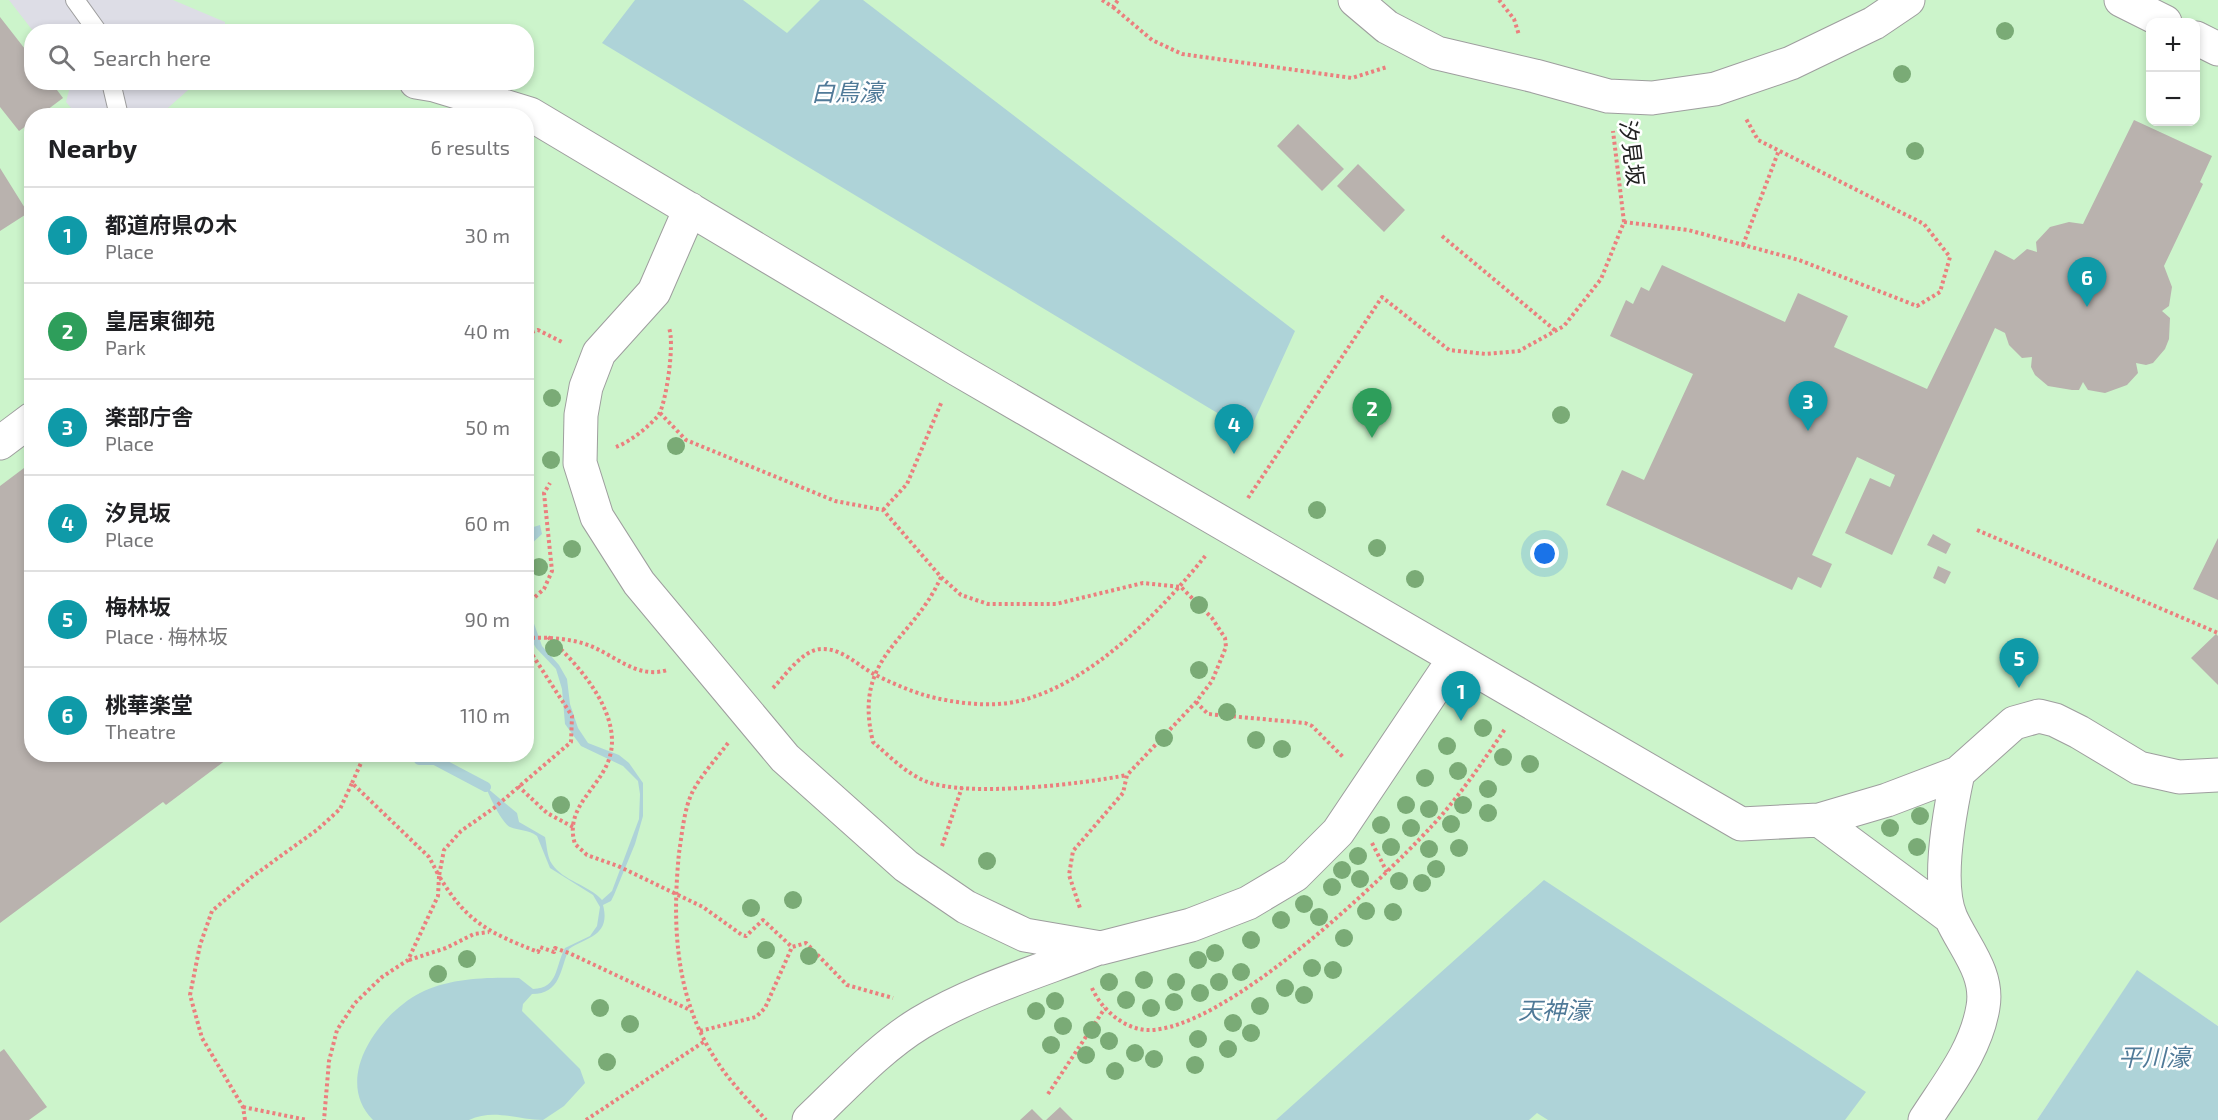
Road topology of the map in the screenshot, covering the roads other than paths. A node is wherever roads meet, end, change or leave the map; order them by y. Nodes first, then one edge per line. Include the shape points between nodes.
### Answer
1 (75, 0) edge
2 (1355, 0) edge
3 (1908, 0) edge
4 (2121, 0) edge
5 (2157, 18) edge
6 (92, 24) edge
7 (2200, 40) edge
8 (2218, 49) edge
9 (113, 90) edge
10 (451, 90) edge
11 (117, 108) edge
12 (510, 108) edge
13 (534, 116) edge
14 (690, 209) junction
15 (24, 425) edge
16 (0, 443) edge
17 (1454, 659) junction
18 (1958, 773) junction
19 (2218, 775) edge
20 (1819, 820) junction
21 (1950, 917) junction
22 (1101, 948) junction
23 (809, 1120) edge
24 (1924, 1120) edge

1 - 6 lane
2 - 3 street via 1387,27 1437,53 1608,96 1652,98 1715,89 1791,63 1874,22
4 - 5 street
7 - 8 street
9 - 11 lane
10 - 12 street
13 - 14 street
14 - 17 street
14 - 22 street via 654,292 599,353 586,387 580,463 597,516 639,583 694,650 785,758 848,817 928,883 966,906 1025,935
15 - 16 street
17 - 20 street via 1741,825
17 - 22 street via 1338,832 1295,875 1257,898 1191,925
18 - 19 street via 2014,723 2039,716 2079,732 2139,768 2179,777
18 - 20 street
18 - 21 street via 1948,819 1944,874
20 - 21 street
21 - 24 street via 1980,974 1983,1005 1970,1052
22 - 23 street via 949,1007 918,1024

